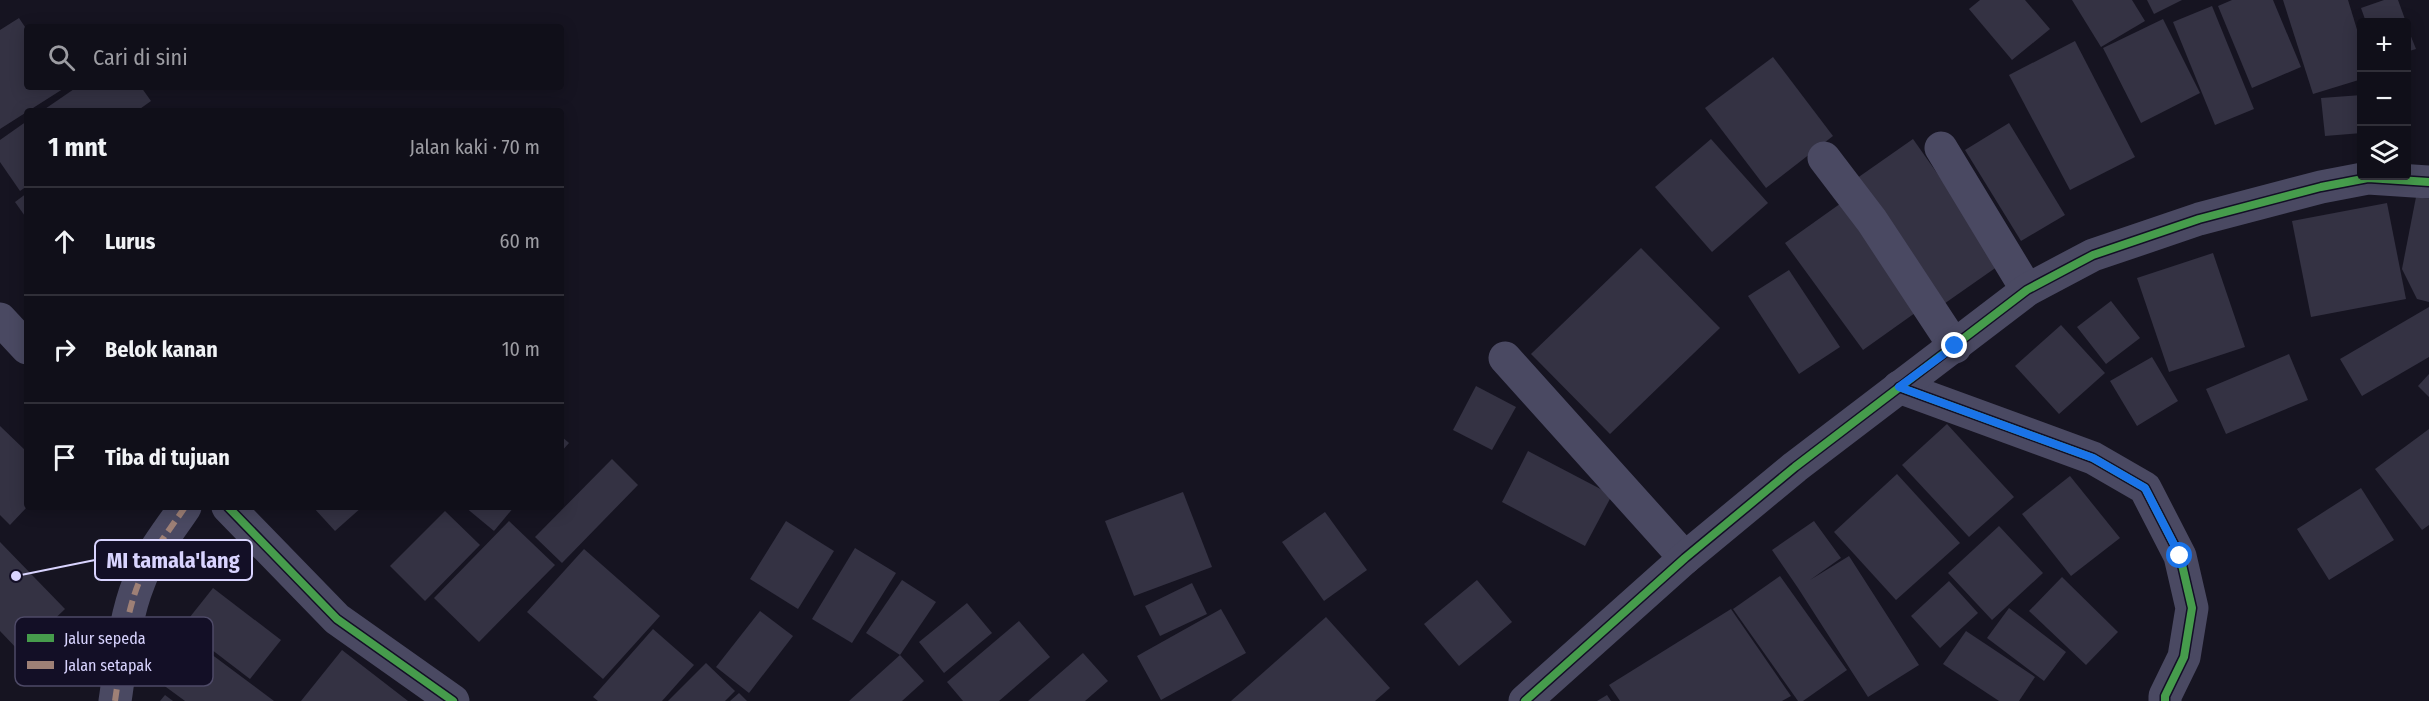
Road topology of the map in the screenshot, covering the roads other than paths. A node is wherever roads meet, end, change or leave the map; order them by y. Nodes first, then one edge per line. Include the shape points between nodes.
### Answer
1 (1941, 148) dead end
2 (1824, 158) dead end
3 (2429, 182) edge
4 (2027, 290) junction
5 (0, 319) edge
6 (24, 345) edge
7 (1955, 346) junction
8 (1505, 358) dead end
9 (1899, 387) junction
10 (183, 510) edge
11 (231, 510) edge
12 (1685, 558) junction
13 (130, 617) edge
14 (117, 686) edge
15 (114, 701) edge
16 (453, 701) edge
17 (1525, 701) edge
18 (2165, 701) edge

1 - 4 street
2 - 7 street via 1872,221
3 - 4 street via 2368,178 2199,219 2093,255
4 - 7 street
5 - 6 street
7 - 9 street
8 - 12 street
9 - 12 street
9 - 18 street via 2093,458 2145,488 2180,556 2192,608 2184,657
10 - 13 street via 139,582
11 - 16 street via 337,619
12 - 17 street
14 - 15 street

